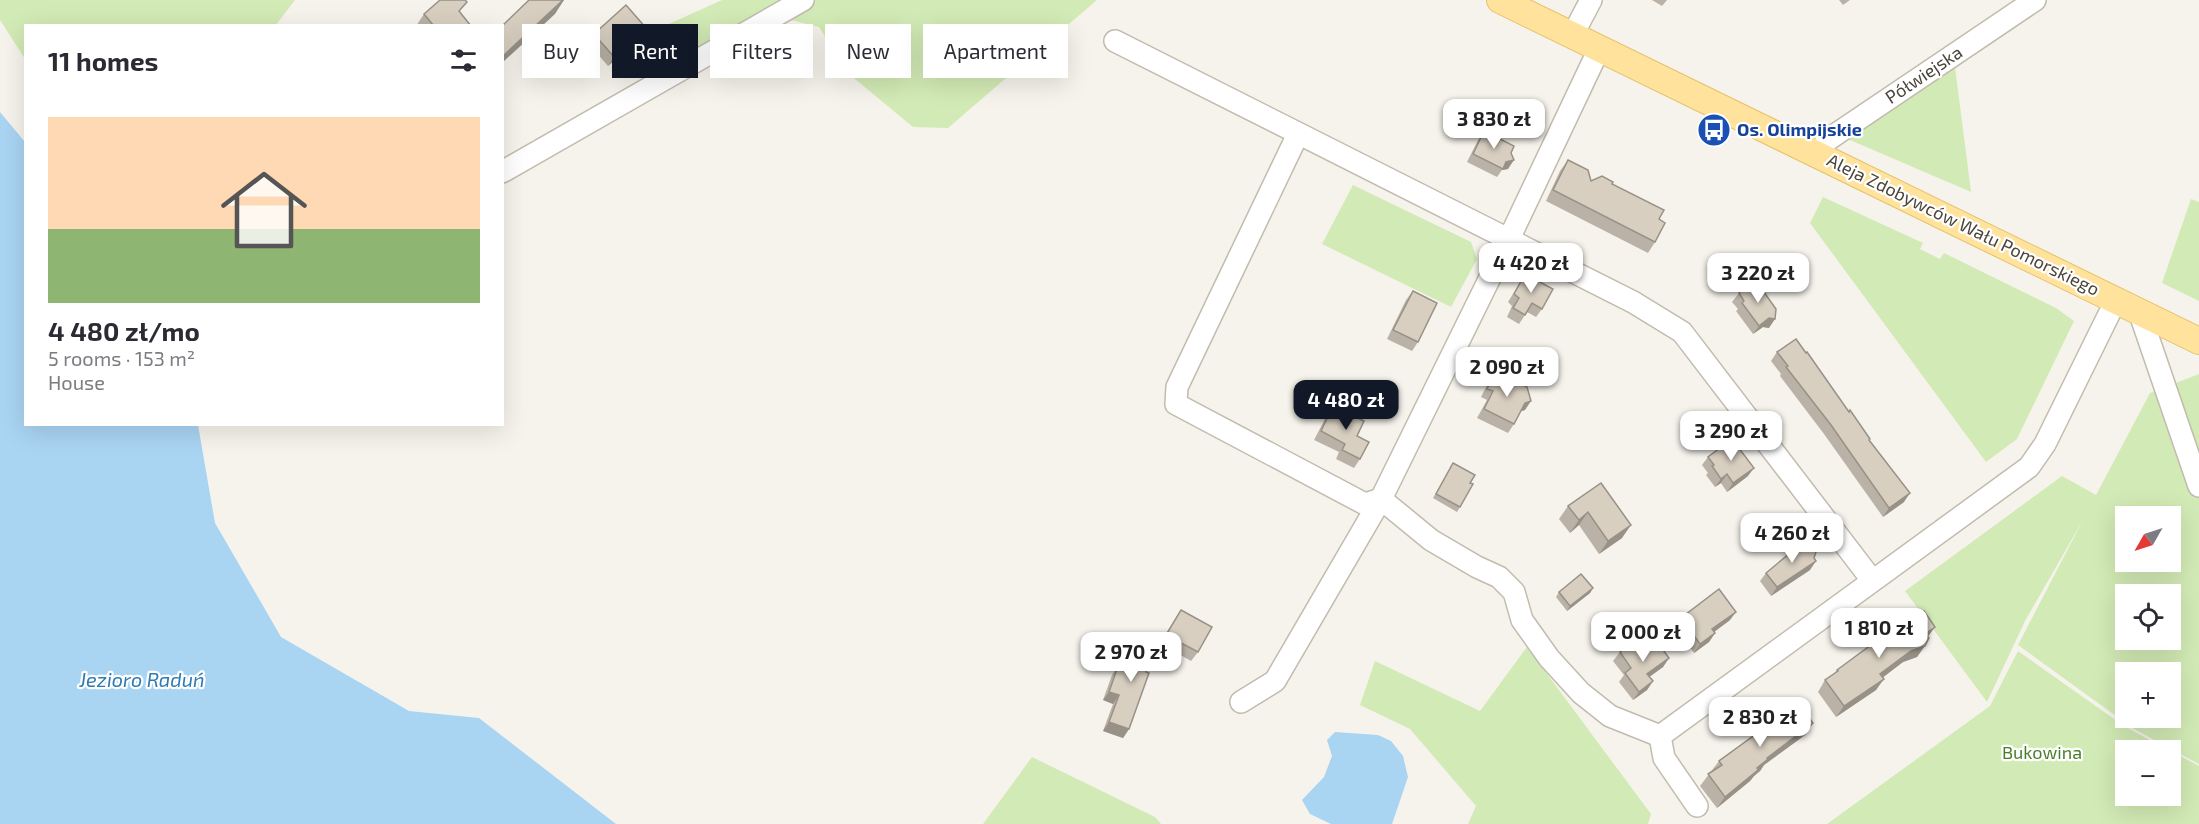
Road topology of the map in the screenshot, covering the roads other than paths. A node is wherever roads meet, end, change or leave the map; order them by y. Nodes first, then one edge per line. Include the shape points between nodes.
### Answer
1 (803, 0) edge
2 (1500, 0) edge
3 (1591, 0) edge
4 (2035, 0) edge
5 (1572, 36) junction
6 (1115, 41) dead end
7 (1599, 49) junction
8 (1298, 134) junction
9 (1820, 156) junction
10 (504, 171) edge
11 (1509, 239) junction
12 (2127, 306) junction
13 (2199, 341) edge
14 (2199, 486) edge
15 (1381, 499) junction
16 (1872, 580) junction
17 (1241, 702) dead end
18 (1660, 736) junction
19 (1697, 806) dead end

1 - 10 street
2 - 5 main road, Aleja Zdobywców Wału Pomorskiego
3 - 5 street
4 - 9 street, Półwiejska via 1826,141
5 - 7 main road, Aleja Zdobywców Wału Pomorskiego
6 - 8 street
7 - 9 main road, Aleja Zdobywców Wału Pomorskiego
7 - 11 street
8 - 11 street
8 - 15 street via 1177,387 1176,404 1365,504
9 - 12 main road, Aleja Zdobywców Wału Pomorskiego
11 - 15 street
11 - 16 street via 1633,302 1682,332
12 - 13 main road, Aleja Zdobywców Wału Pomorskiego
12 - 14 street
12 - 16 street via 2029,467
15 - 17 street via 1275,681
15 - 18 street via 1431,540 1499,577 1514,592 1522,620 1581,693 1610,716
16 - 18 street
18 - 19 street via 1664,758

